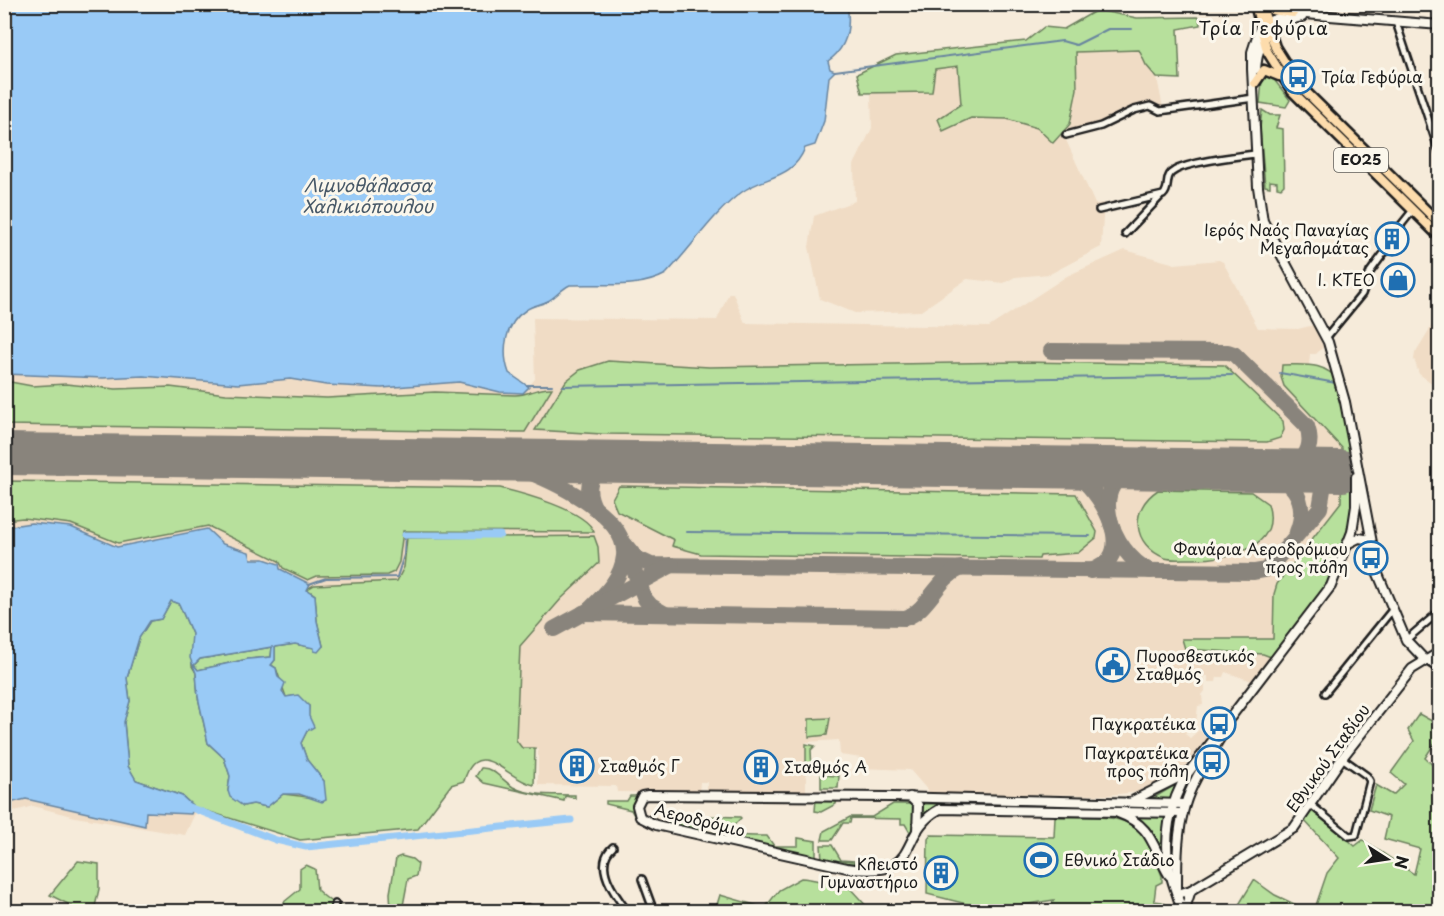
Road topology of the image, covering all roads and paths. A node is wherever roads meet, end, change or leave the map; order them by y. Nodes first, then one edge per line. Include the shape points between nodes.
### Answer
1 (1255, 4) edge
2 (1263, 4) edge
3 (1293, 13) junction
4 (1306, 16) junction
5 (1396, 22) junction
6 (1440, 25) edge
7 (1267, 31) junction
8 (1284, 81) junction
9 (1255, 83) junction
10 (1254, 95) junction
11 (1440, 120) edge
12 (1431, 128) junction
13 (1066, 135) dead end
14 (1256, 154) junction
15 (1440, 154) edge
16 (1161, 196) junction
17 (1099, 210) dead end
18 (1413, 210) junction
19 (1440, 224) edge
20 (1125, 234) dead end
21 (1439, 235) edge
22 (1326, 338) junction
23 (1355, 451) junction
24 (1365, 508) junction
25 (1370, 537) junction
26 (1350, 538) junction
27 (1392, 610) junction
28 (1440, 610) edge
29 (1406, 640) junction
30 (1440, 652) edge
31 (1426, 661) junction
32 (1440, 670) edge
33 (1325, 693) dead end
34 (1235, 712) junction
35 (1342, 758) junction
36 (1188, 773) junction
37 (910, 798) junction
38 (1019, 800) junction
39 (1127, 802) junction
40 (1173, 803) junction
41 (1310, 804) junction
42 (1184, 808) junction
43 (1017, 809) junction
44 (1111, 811) junction
45 (1171, 812) junction
46 (916, 835) junction
47 (613, 847) dead end
48 (642, 879) dead end
49 (1172, 879) junction
50 (1191, 890) junction
51 (1177, 892) junction
52 (335, 904) dead end
53 (333, 912) edge
54 (490, 912) edge
55 (537, 912) edge
56 (628, 912) edge
57 (654, 912) edge
58 (1183, 912) edge

1 - 7 main road, ΕΟ25
2 - 3 main road via 1272,10
2 - 7 main road, ΕΟ25
3 - 4 main road
3 - 7 main road
4 - 5 main road
4 - 7 main road
5 - 6 main road
5 - 12 street
7 - 8 main road, ΕΟ25 via 1270,58
7 - 9 main road via 1258,52
7 - 10 main road via 1252,57
7 - 19 main road, ΕΟ25 via 1304,91
8 - 9 main road via 1266,69
8 - 18 main road, ΕΟ25
9 - 10 main road
10 - 13 street via 1160,111 1148,106 1101,126
10 - 14 main road
11 - 12 street
12 - 15 street
14 - 16 street via 1209,161 1173,172
14 - 22 main road via 1260,205 1267,232
16 - 17 street
16 - 20 street
18 - 21 main road, ΕΟ25
18 - 22 street via 1401,225 1400,243 1384,253 1370,272 1362,294
22 - 23 main road via 1346,402
23 - 24 main road
23 - 26 main road via 1356,506
24 - 25 main road
24 - 26 main road
25 - 26 main road
25 - 27 main road via 1378,574
26 - 34 main road via 1329,590
27 - 29 main road
27 - 33 street
28 - 29 street
29 - 31 main road
30 - 31 main road, Εθνικού Σταδίου
31 - 32 street
31 - 35 main road, Εθνικού Σταδίου via 1412,669
34 - 36 main road
34 - 42 main road
35 - 41 main road, Εθνικού Σταδίου
35 - 41 street via 1369,779 1356,835 1350,836
36 - 39 main road
36 - 40 main road
37 - 38 main road, Αεροδρόμιο
37 - 46 main road via 918,805
37 - 46 main road, Αεροδρόμιο via 648,795 640,798 636,810 643,820 656,825 860,870 882,869 898,862
38 - 39 main road, Αεροδρόμιο
38 - 43 main road
39 - 40 main road, Αεροδρόμιο
40 - 42 main road, Αεροδρόμιο
40 - 45 main road
41 - 50 main road, Εθνικού Σταδίου via 1290,831
42 - 45 main road, Αεροδρόμιο
42 - 51 main road
43 - 44 main road, Αεροδρόμιο
43 - 46 main road, Αεροδρόμιο via 940,809 926,818
44 - 45 main road, Αεροδρόμιο
44 - 49 main road via 1146,830
45 - 49 main road via 1168,848
47 - 56 street via 606,855 604,867 614,893
48 - 57 street
49 - 51 main road
50 - 51 main road, Εθνικού Σταδίου
50 - 58 main road
51 - 58 main road
52 - 53 street
54 - 55 street

